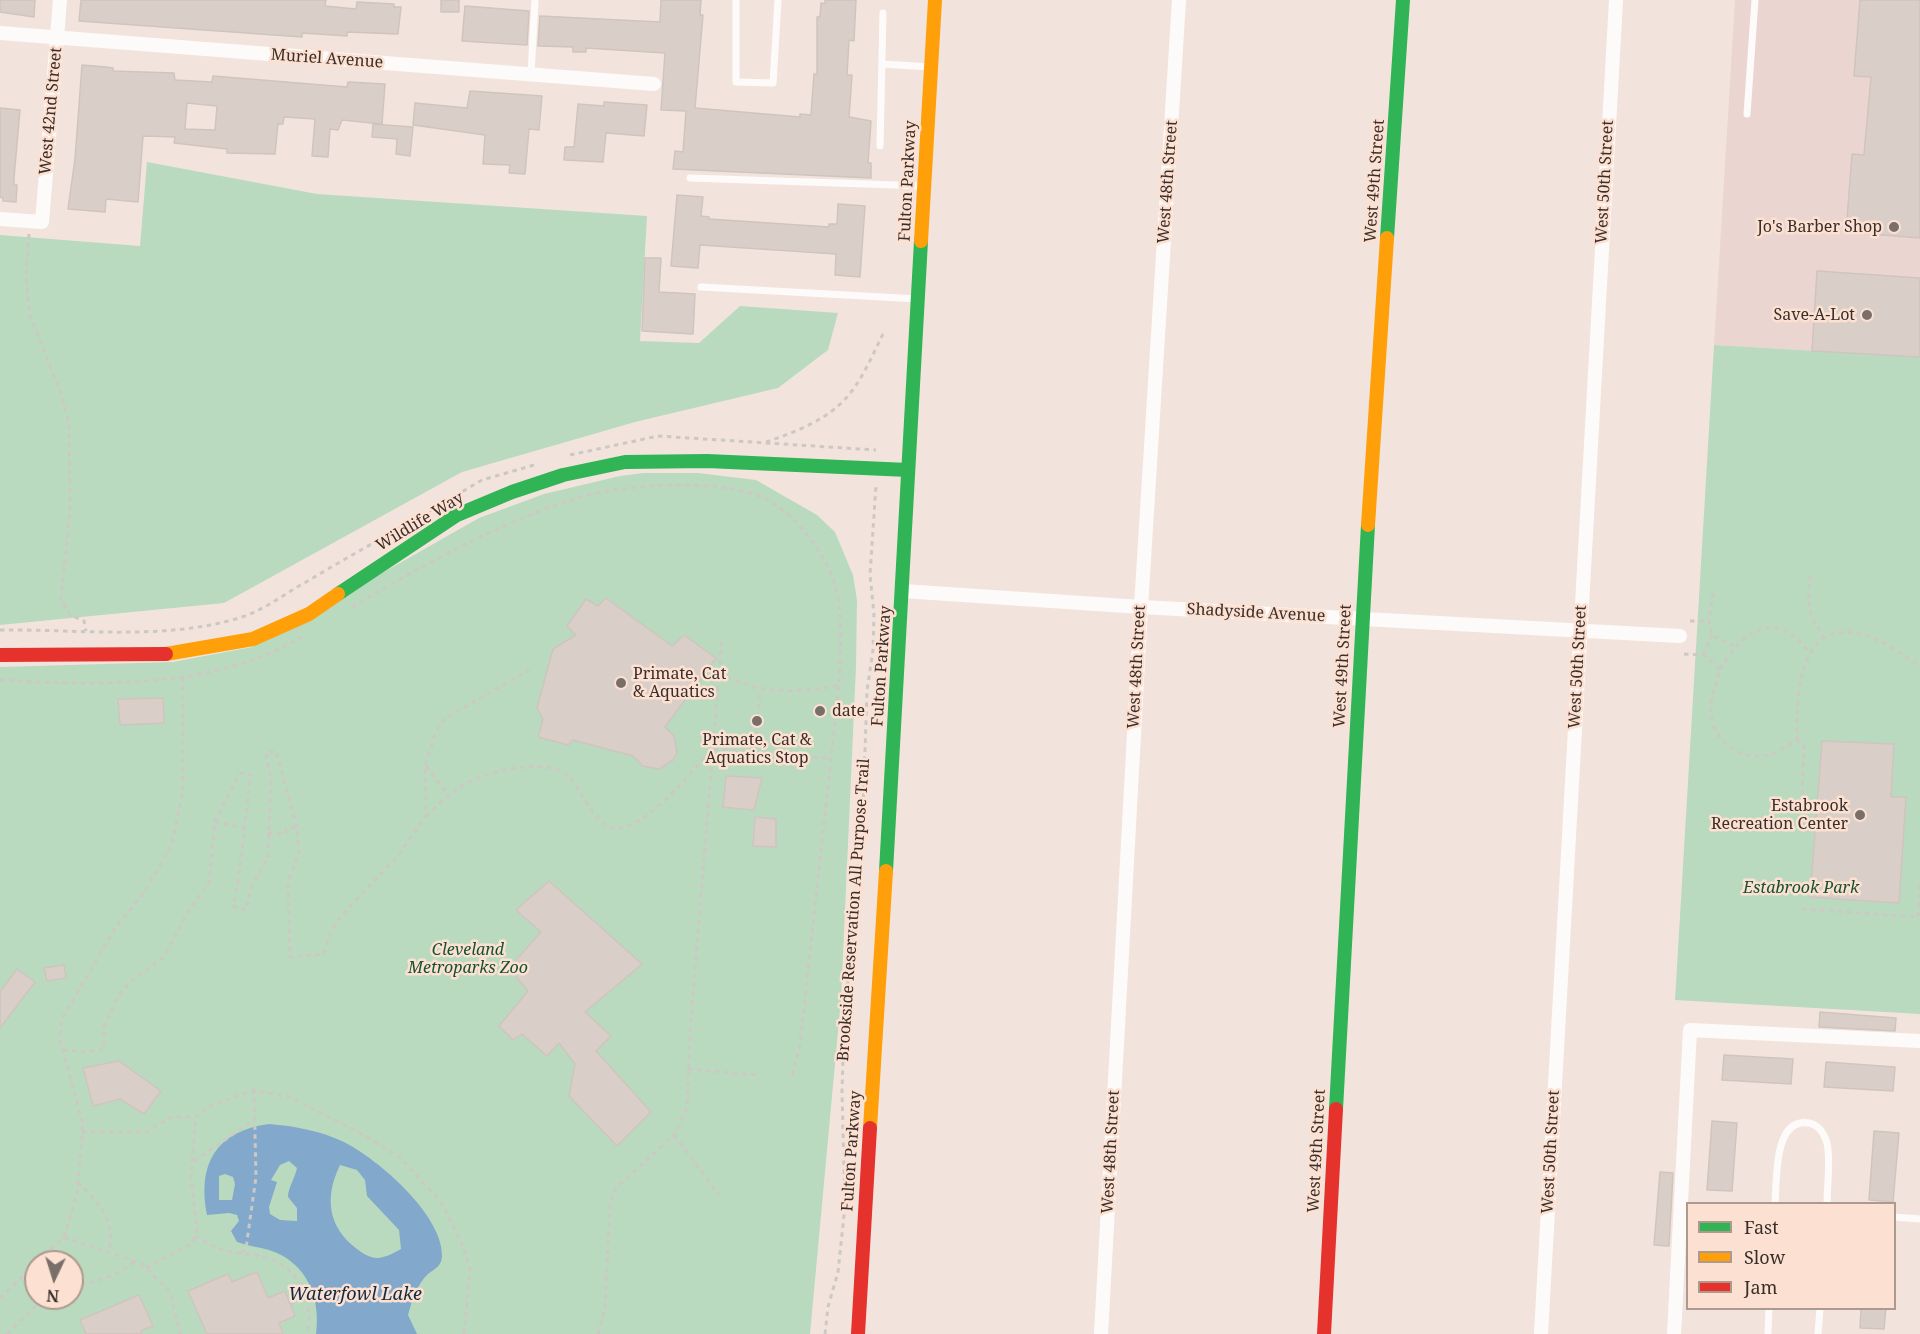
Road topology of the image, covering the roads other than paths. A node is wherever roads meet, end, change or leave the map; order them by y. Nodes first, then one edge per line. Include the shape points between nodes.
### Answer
1 (60, 0) edge
2 (535, 0) edge
3 (736, 0) edge
4 (778, 0) edge
5 (935, 0) edge
6 (1179, 0) edge
7 (1403, 0) edge
8 (1616, 0) edge
9 (1755, 0) edge
10 (883, 13) dead end
11 (0, 33) edge
12 (57, 38) junction
13 (882, 64) junction
14 (931, 67) junction
15 (531, 74) junction
16 (654, 84) dead end
17 (1747, 114) dead end
18 (880, 146) dead end
19 (690, 178) dead end
20 (924, 186) junction
21 (0, 219) edge
22 (701, 287) dead end
23 (918, 299) junction
24 (908, 470) junction
25 (903, 591) junction
26 (1141, 607) junction
27 (1362, 619) junction
28 (1580, 630) junction
29 (1680, 636) dead end
30 (0, 655) edge
31 (1920, 1041) edge
32 (1775, 1202) edge
33 (1827, 1202) edge
34 (1685, 1203) edge
35 (1896, 1217) edge
36 (1920, 1219) edge
37 (1769, 1310) edge
38 (1820, 1310) edge
39 (858, 1334) edge
40 (1101, 1334) edge
41 (1324, 1334) edge
42 (1541, 1334) edge
43 (1674, 1334) edge
44 (1768, 1334) edge
45 (1818, 1334) edge

1 - 12 street, West 42nd Street
2 - 15 lane
3 - 4 lane via 736,82 773,83
5 - 14 street, Fulton Parkway
6 - 26 street, West 48th Street
7 - 27 street, West 49th Street
8 - 28 street, West 50th Street
9 - 17 lane
10 - 13 lane
11 - 12 street, Muriel Avenue
12 - 15 street, Muriel Avenue
12 - 21 street, West 42nd Street via 42,222
13 - 14 lane
13 - 18 lane
14 - 20 street, Fulton Parkway
15 - 16 street, Muriel Avenue
19 - 20 lane
20 - 23 street, Fulton Parkway
22 - 23 lane
23 - 24 street, Fulton Parkway
24 - 25 street, Fulton Parkway
24 - 30 street, Wildlife Way via 707,461 625,462 532,485 457,515 309,614 253,639 171,654
25 - 26 street, Shadyside Avenue
25 - 39 street, Fulton Parkway
26 - 27 street, Shadyside Avenue
26 - 40 street, West 48th Street
27 - 28 street, Shadyside Avenue
27 - 41 street, West 49th Street
28 - 29 street, Shadyside Avenue
28 - 42 street, West 50th Street
31 - 34 street via 1690,1030
32 - 33 lane via 1780,1146 1789,1128 1810,1124 1824,1135 1828,1145
34 - 43 street
35 - 36 lane
37 - 44 lane
38 - 45 lane

